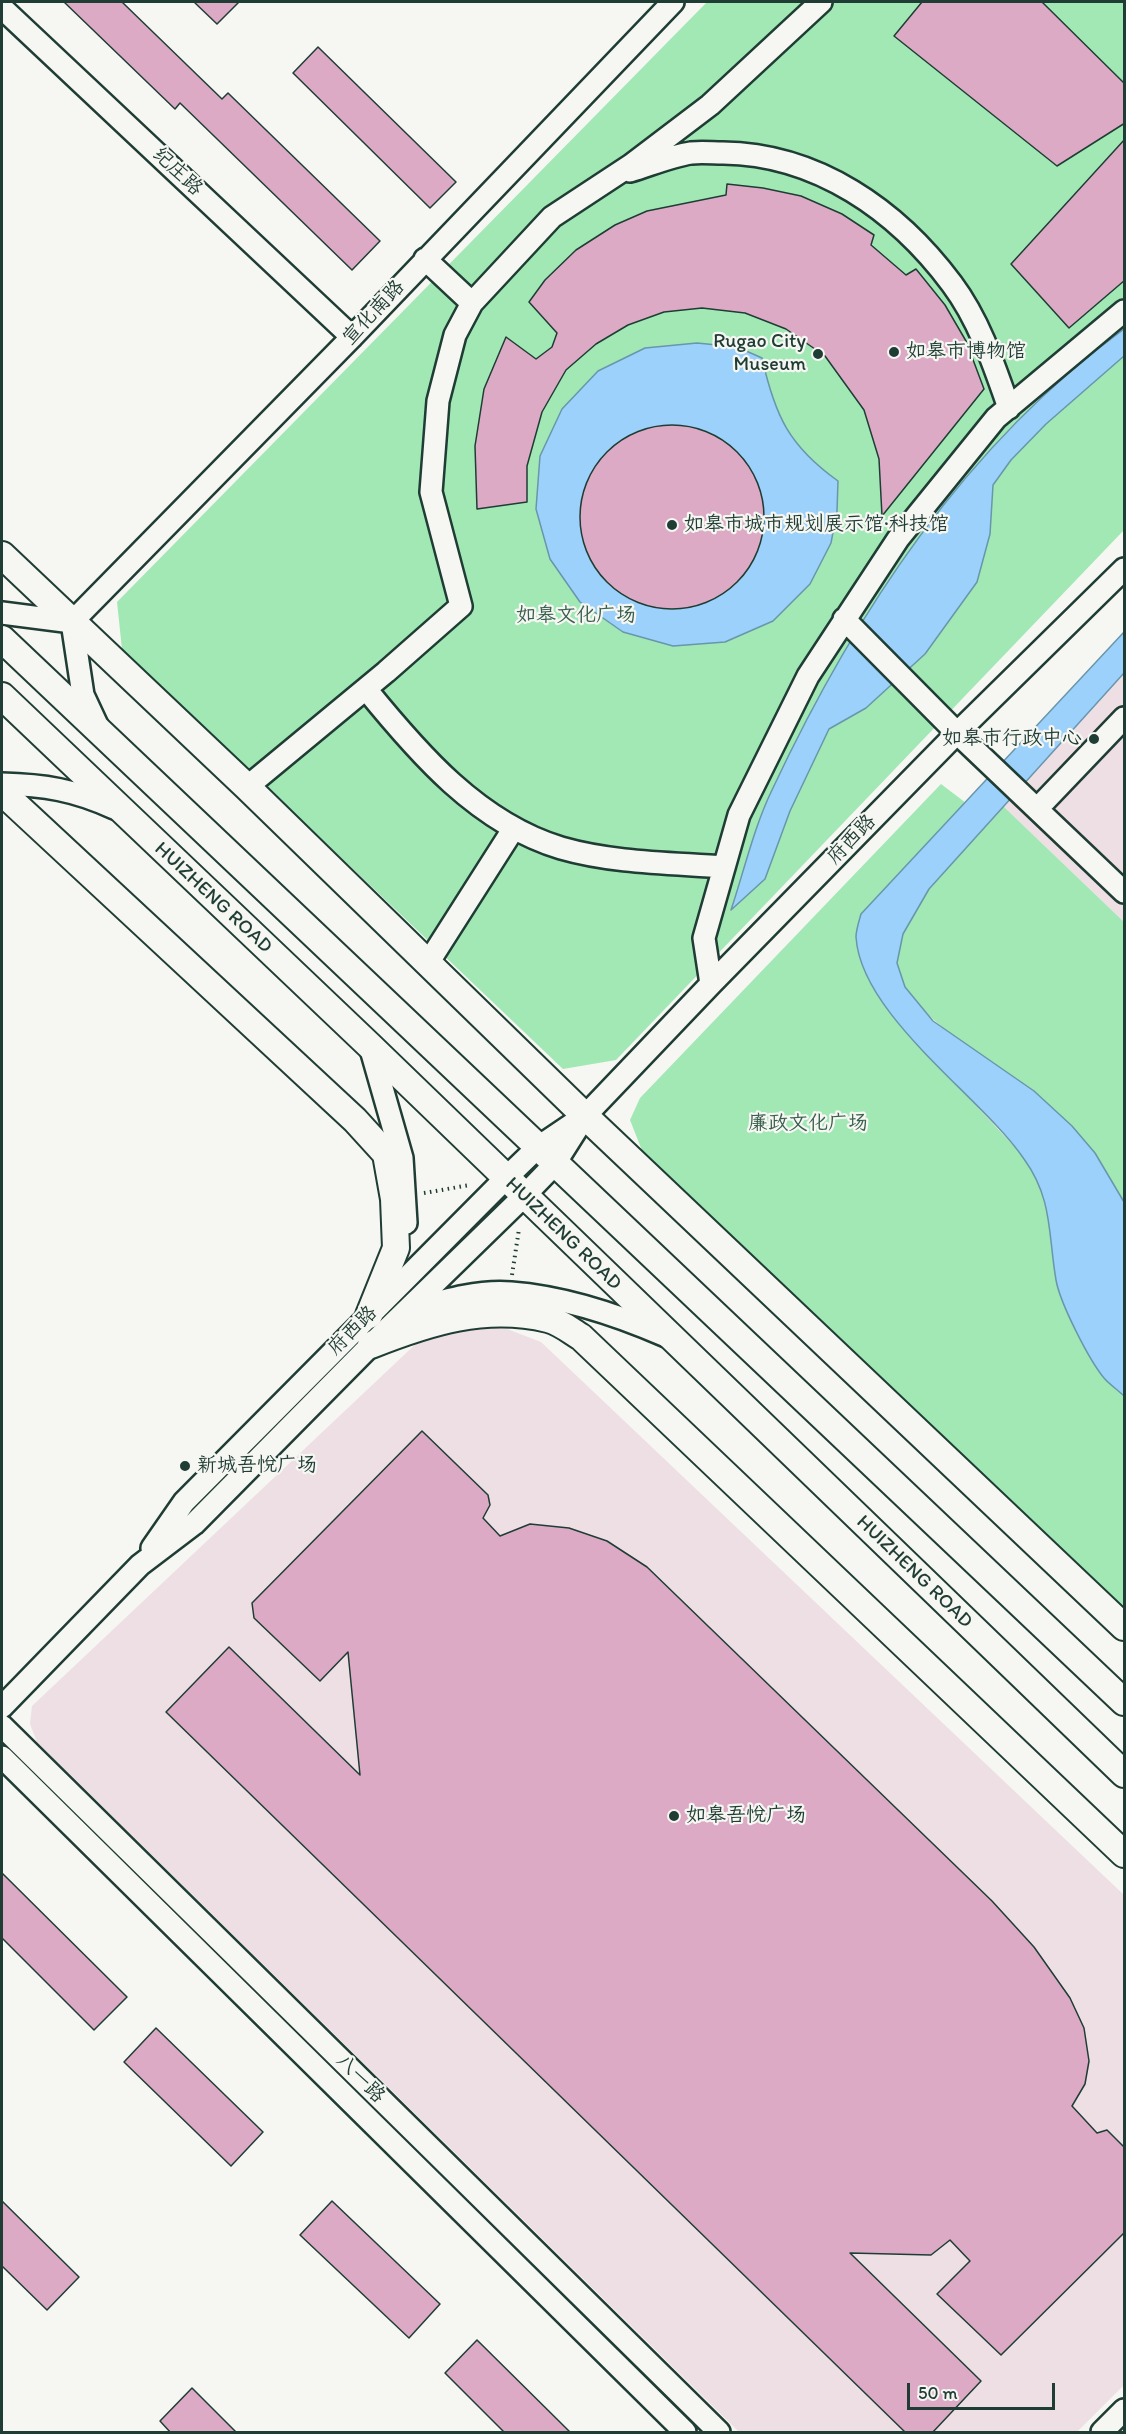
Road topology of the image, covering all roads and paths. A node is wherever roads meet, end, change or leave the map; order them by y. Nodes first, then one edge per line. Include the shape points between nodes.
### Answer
1 (673, 2) edge
2 (821, 2) edge
3 (2, 8) edge
4 (615, 176) junction
5 (424, 259) junction
6 (472, 303) junction
7 (1125, 311) edge
8 (352, 337) junction
9 (1009, 408) junction
10 (2, 555) edge
11 (1125, 569) edge
12 (2, 613) edge
13 (844, 619) junction
14 (72, 622) junction
15 (2, 639) edge
16 (366, 689) junction
17 (2, 696) edge
18 (1125, 718) edge
19 (100, 733) junction
20 (957, 734) junction
21 (2, 784) edge
22 (247, 787) junction
23 (2, 792) edge
24 (1037, 809) junction
25 (121, 811) junction
26 (514, 828) junction
27 (724, 867) junction
28 (1125, 892) edge
29 (428, 963) junction
30 (711, 984) junction
31 (370, 1046) junction
32 (585, 1116) junction
33 (545, 1156) junction
34 (506, 1178) junction
35 (472, 1184) dead end
36 (406, 1196) junction
37 (524, 1196) junction
38 (395, 1290) junction
39 (510, 1293) junction
40 (406, 1311) junction
41 (369, 1315) junction
42 (670, 1338) junction
43 (371, 1345) junction
44 (140, 1565) junction
45 (1125, 1627) edge
46 (1125, 1702) edge
47 (2, 1707) edge
48 (2, 1726) edge
49 (2, 1756) edge
50 (1125, 1774) edge
51 (1125, 1854) edge
52 (1125, 2410) edge
53 (685, 2433) edge
54 (719, 2433) edge
55 (1102, 2433) edge

1 - 5 street, 宣化南路
2 - 4 street via 710,105
3 - 8 street, 纪庄路
4 - 6 street via 552,217
4 - 9 street via 692,153 741,153 793,162 850,188 899,224 953,284 990,352
5 - 6 street
5 - 8 street, 宣化南路
6 - 16 street via 455,335 438,401 431,492 461,606
7 - 9 street
8 - 14 street, 宣化南路
9 - 13 street via 996,418 898,539
10 - 14 main road
11 - 20 street, 府西路
12 - 14 street
13 - 20 street
13 - 27 street via 780,730 739,815
14 - 19 street via 83,695
14 - 22 main road
15 - 19 main road, HUIZHENG ROAD
16 - 22 street
16 - 26 street via 415,750 470,799
17 - 25 main road, HUIZHENG ROAD
18 - 24 street
19 - 33 main road, HUIZHENG ROAD
20 - 24 street
20 - 30 street, 府西路
21 - 25 street via 38,785 81,793
22 - 29 main road
23 - 41 main road via 355,1120 386,1154 394,1199 396,1248
24 - 28 street
25 - 31 main road, HUIZHENG ROAD
26 - 27 street via 561,848 629,860
26 - 29 street
27 - 30 street via 704,938
29 - 32 main road
30 - 32 street, 府西路
31 - 34 main road, HUIZHENG ROAD
31 - 36 street via 402,1158
32 - 33 street, 府西路
32 - 45 main road
33 - 34 street, 府西路
33 - 37 street, 府西路
33 - 46 main road, HUIZHENG ROAD
34 - 37 main road, HUIZHENG ROAD
34 - 38 street, 府西路
35 - 36 path
36 - 38 street via 406,1245
37 - 39 path
37 - 40 street, 府西路
37 - 42 main road, HUIZHENG ROAD
38 - 41 street, 府西路
39 - 40 street via 452,1299
39 - 42 street via 625,1318
40 - 43 street, 府西路
41 - 44 street, 府西路 via 184,1502
42 - 50 main road, HUIZHENG ROAD
43 - 44 street, 府西路 via 194,1524
43 - 51 main road via 458,1315 506,1314 550,1319 582,1337
44 - 47 street, 府西路
48 - 54 street, 八一路
49 - 53 street, 八一路
52 - 55 street

